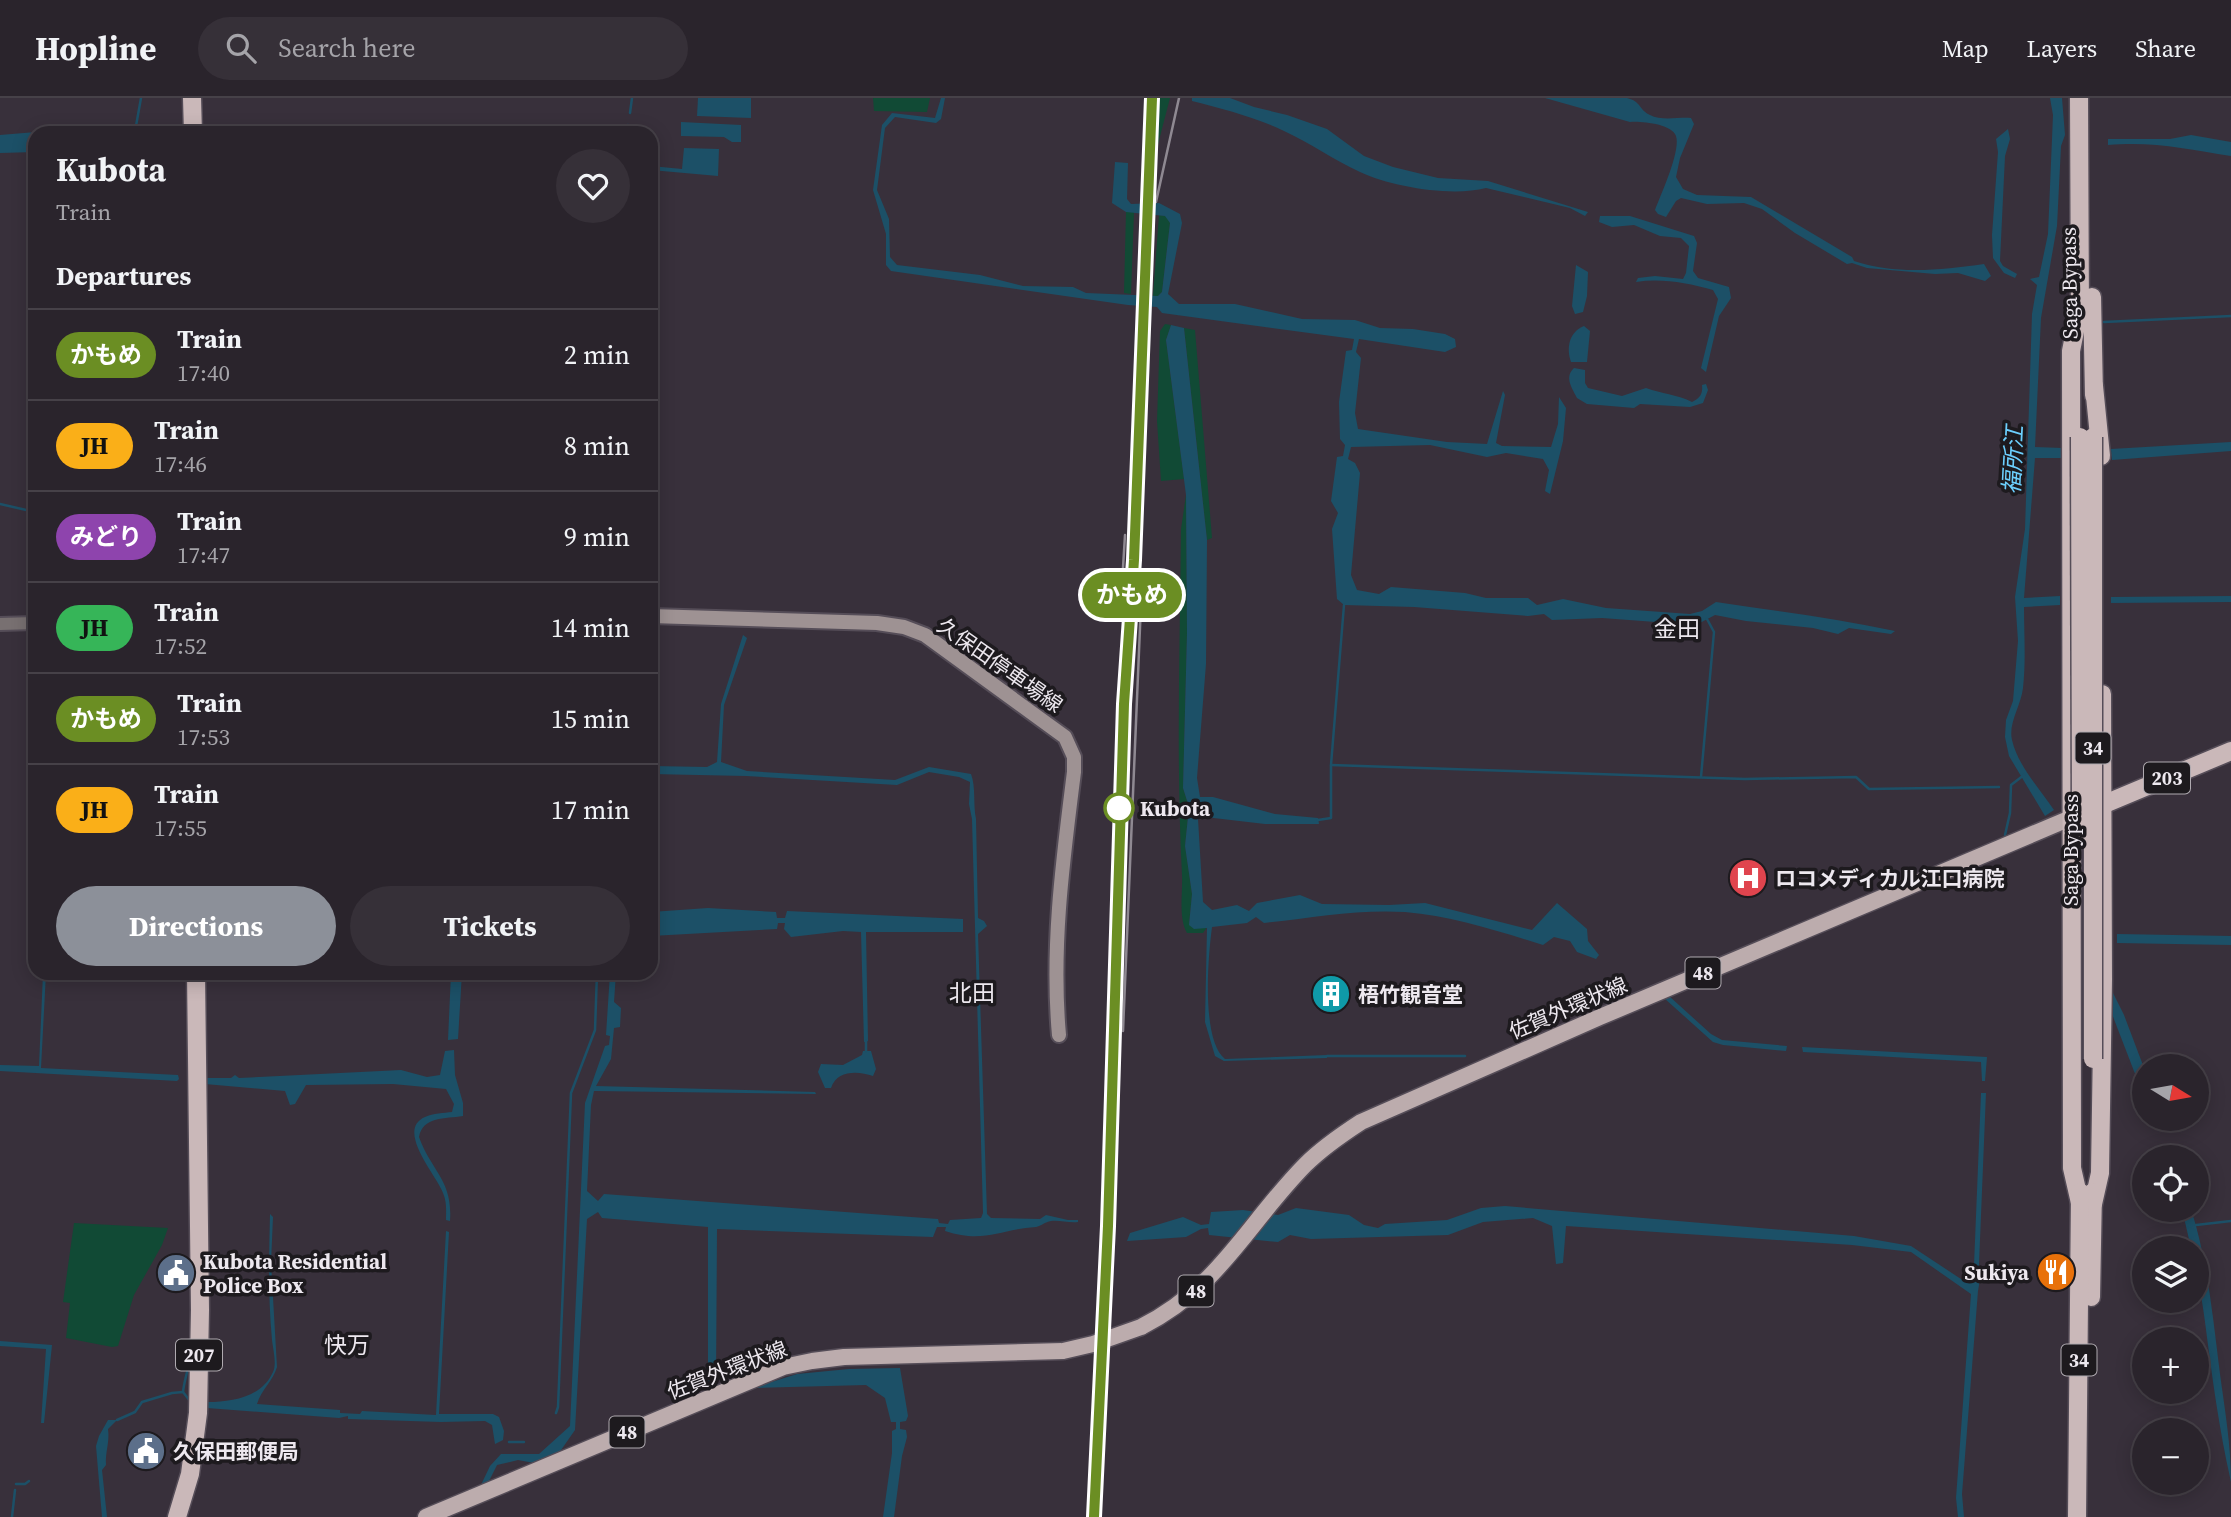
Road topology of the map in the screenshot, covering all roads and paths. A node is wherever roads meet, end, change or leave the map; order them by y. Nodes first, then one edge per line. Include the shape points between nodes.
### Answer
1 (192, 98) edge
2 (2079, 98) edge
3 (2091, 98) edge
4 (192, 126) edge
5 (2080, 306) junction
6 (2094, 386) junction
7 (2086, 437) junction
8 (658, 616) edge
9 (28, 623) edge
10 (0, 624) edge
11 (2231, 751) edge
12 (2102, 804) junction
13 (2073, 817) junction
14 (196, 980) edge
15 (1059, 1035) dead end
16 (2087, 1203) junction
17 (177, 1517) edge
18 (426, 1517) edge
19 (2077, 1517) edge
20 (2089, 1517) edge

1 - 4 highway
2 - 5 highway, Saga Bypass / 34
3 - 6 highway, Saga Bypass / 34
5 - 7 highway, Saga Bypass / 34
5 - 13 highway via 2071,351
6 - 7 highway, Saga Bypass / 34
6 - 12 highway via 2101,444
7 - 16 highway, Saga Bypass / 34, bridge
8 - 15 main road, 久保田停車場線 via 904,627 925,635 1065,737 1074,765 1060,883 1055,992
9 - 10 street
11 - 12 highway, 203
12 - 13 highway, 203
12 - 16 highway, 34 via 2101,1173
13 - 16 highway, 34 via 2072,1168
13 - 18 main road, 佐賀外環状線 / 48, bridge via 1361,1122 1307,1163 1214,1274 1186,1300 1141,1327 1063,1351 844,1357 783,1367
14 - 17 highway, 207 via 198,1413 190,1474
16 - 19 highway, Saga Bypass / 34
16 - 20 highway, Saga Bypass / 34

